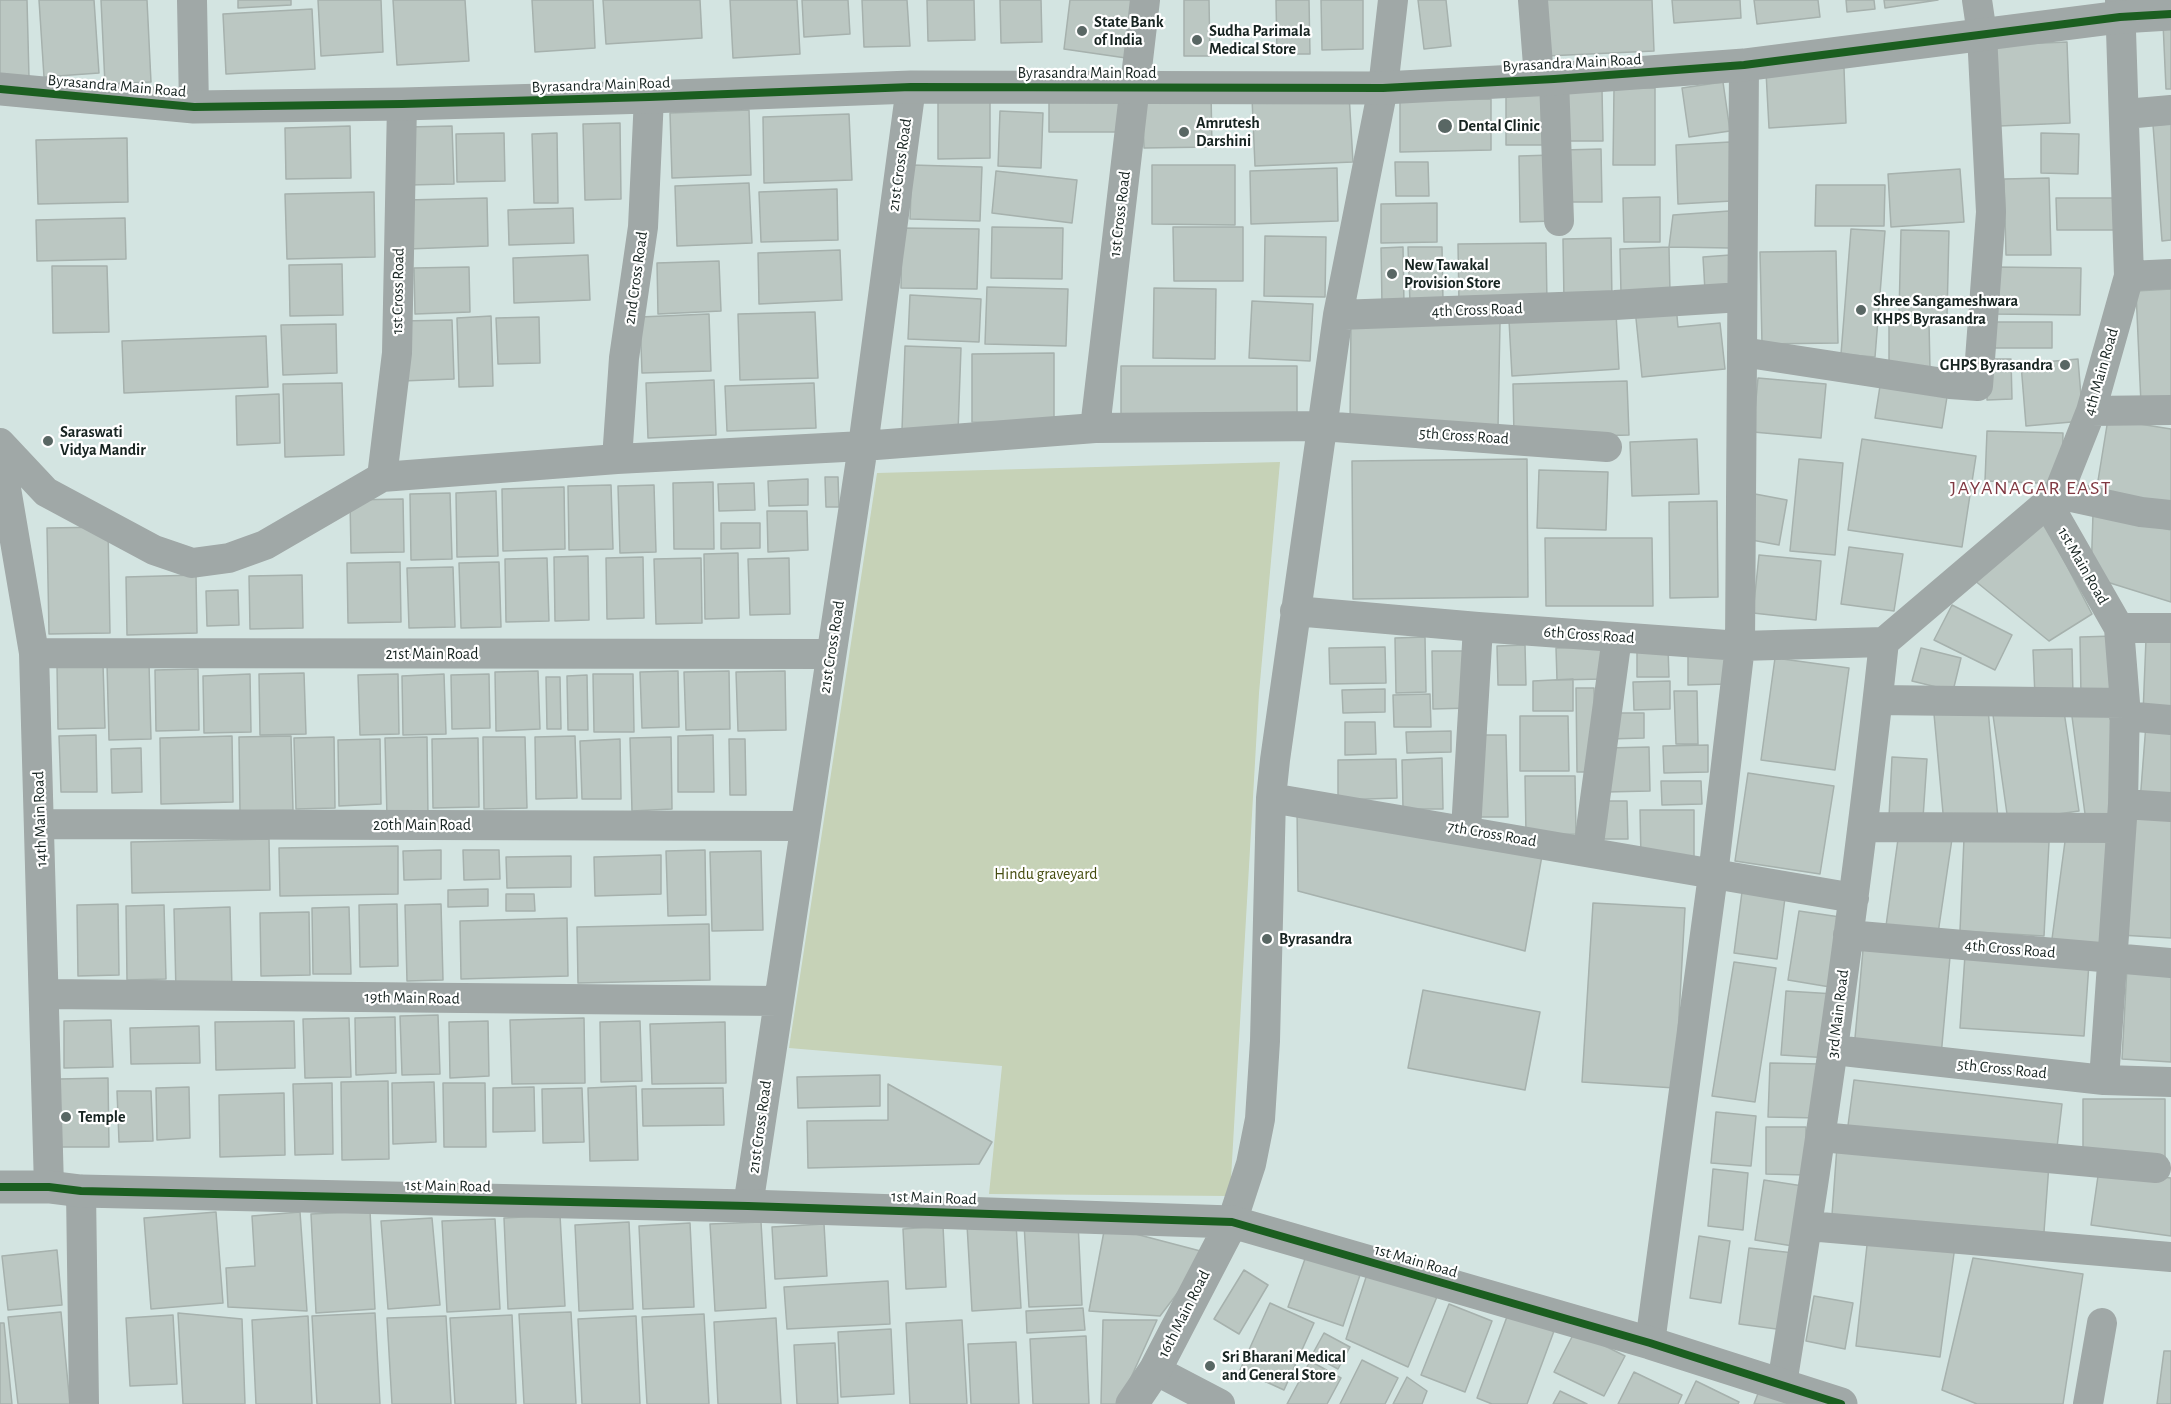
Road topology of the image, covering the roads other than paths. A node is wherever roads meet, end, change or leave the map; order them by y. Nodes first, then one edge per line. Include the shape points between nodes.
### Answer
1 (192, 0) edge
2 (1145, 0) edge
3 (1393, 0) edge
4 (1533, 0) edge
5 (1977, 0) edge
6 (2120, 9) edge
7 (2171, 14) edge
8 (1982, 34) junction
9 (1744, 65) junction
10 (1546, 78) junction
11 (911, 87) junction
12 (1135, 87) junction
13 (1383, 88) junction
14 (0, 89) edge
15 (649, 97) junction
16 (402, 104) junction
17 (194, 106) junction
18 (2171, 110) edge
19 (2125, 114) junction
20 (1558, 221) dead end
21 (2171, 274) edge
22 (2128, 276) junction
23 (1743, 297) junction
24 (1338, 315) junction
25 (1742, 352) junction
26 (2171, 410) edge
27 (2091, 411) junction
28 (1322, 426) junction
29 (1095, 429) junction
30 (0, 443) edge
31 (863, 446) junction
32 (1607, 447) dead end
33 (0, 453) edge
34 (617, 459) junction
35 (381, 477) junction
36 (2053, 499) junction
37 (2171, 515) edge
38 (1294, 611) junction
39 (1478, 627) junction
40 (2119, 628) junction
41 (2171, 628) edge
42 (1617, 638) junction
43 (1884, 642) junction
44 (1740, 646) junction
45 (34, 653) junction
46 (831, 654) junction
47 (1878, 700) junction
48 (2124, 710) junction
49 (2171, 720) edge
50 (1271, 798) junction
51 (2171, 807) edge
52 (2122, 816) junction
53 (40, 824) junction
54 (805, 826) junction
55 (1864, 826) junction
56 (1466, 830) junction
57 (1588, 851) junction
58 (1713, 875) junction
59 (1854, 898) junction
60 (1848, 935) junction
61 (2113, 958) junction
62 (2171, 963) edge
63 (45, 994) junction
64 (778, 1001) junction
65 (1834, 1050) junction
66 (2104, 1080) junction
67 (2171, 1082) edge
68 (1821, 1137) junction
69 (2156, 1168) dead end
70 (0, 1187) edge
71 (65, 1189) junction
72 (748, 1206) junction
73 (1232, 1222) junction
74 (1808, 1226) junction
75 (2171, 1257) edge
76 (2102, 1323) dead end
77 (1650, 1343) junction
78 (1155, 1370) junction
79 (1782, 1384) junction
80 (84, 1404) edge
81 (1132, 1404) edge
82 (1220, 1404) edge
83 (1841, 1404) edge
84 (2088, 1404) edge

1 - 17 street
2 - 12 street, 1st Cross Road
3 - 13 street
4 - 10 street
5 - 8 street
6 - 7 street, Byrasandra Main Road
6 - 8 street, Byrasandra Main Road
6 - 19 street, 4th Main Road
8 - 9 street, Byrasandra Main Road
8 - 25 street via 1990,212 1978,386
9 - 10 street, Byrasandra Main Road
9 - 23 street
10 - 13 street, Byrasandra Main Road
10 - 20 street
11 - 12 street, Byrasandra Main Road
11 - 15 street, Byrasandra Main Road
11 - 31 street, 21st Cross Road
12 - 13 street, Byrasandra Main Road
12 - 29 street, 1st Cross Road
13 - 24 street
14 - 17 street, Byrasandra Main Road
15 - 16 street, Byrasandra Main Road
15 - 34 street, 2nd Cross Road via 643,227 624,358
16 - 17 street, Byrasandra Main Road
16 - 35 street, 1st Cross Road via 397,353
18 - 19 street
19 - 22 street, 4th Main Road
21 - 22 street
22 - 27 street, 4th Main Road
23 - 24 street, 4th Cross Road via 1616,306
23 - 25 street
24 - 28 street
25 - 44 street
26 - 27 street
27 - 36 street, 4th Main Road
28 - 29 street, 5th Cross Road
28 - 32 street, 5th Cross Road
28 - 38 street
29 - 31 street, 5th Cross Road
30 - 35 street via 46,492 154,550 192,563 229,558 266,545
31 - 34 street, 5th Cross Road
31 - 46 street, 21st Cross Road
33 - 45 street, 14th Main Road
34 - 35 street, 5th Cross Road
36 - 37 street
36 - 40 street, 1st Main Road
36 - 43 street, 4th Main Road
38 - 39 street, 6th Cross Road
38 - 50 street
39 - 42 street, 6th Cross Road
39 - 56 street
40 - 41 street
40 - 48 street
42 - 44 street, 6th Cross Road
42 - 57 street
43 - 44 street, 6th Cross Road
43 - 47 street, 3rd Main Road
44 - 58 street
45 - 46 street, 21st Main Road
45 - 53 street, 14th Main Road
46 - 54 street, 21st Cross Road
47 - 48 street
47 - 55 street, 3rd Main Road
48 - 49 street
48 - 52 street
50 - 56 street, 7th Cross Road
50 - 73 street via 1260,1119 1251,1164
51 - 52 street
52 - 55 street
52 - 61 street
53 - 54 street, 20th Main Road
53 - 63 street, 14th Main Road
54 - 64 street, 21st Cross Road
55 - 59 street, 3rd Main Road
56 - 57 street, 7th Cross Road
57 - 58 street, 7th Cross Road
58 - 59 street, 7th Cross Road
58 - 77 street
59 - 60 street, 3rd Main Road
60 - 61 street, 4th Cross Road
60 - 65 street, 3rd Main Road
61 - 62 street, 4th Cross Road
61 - 66 street
63 - 64 street, 19th Main Road
63 - 71 street, 14th Main Road
64 - 72 street, 21st Cross Road
65 - 66 street, 5th Cross Road
65 - 68 street, 3rd Main Road
66 - 67 street, 5th Cross Road
68 - 69 street
68 - 74 street, 3rd Main Road
70 - 71 street, 1st Main Road
71 - 72 street, 1st Main Road
71 - 80 street, 14th Main Road
72 - 73 street, 1st Main Road
73 - 77 street, 1st Main Road
73 - 78 street, 16th Main Road
74 - 75 street
74 - 79 street, 3rd Main Road
76 - 84 street
77 - 79 street, 1st Main Road
78 - 81 street, 16th Main Road
78 - 82 street
79 - 83 street, 1st Main Road

